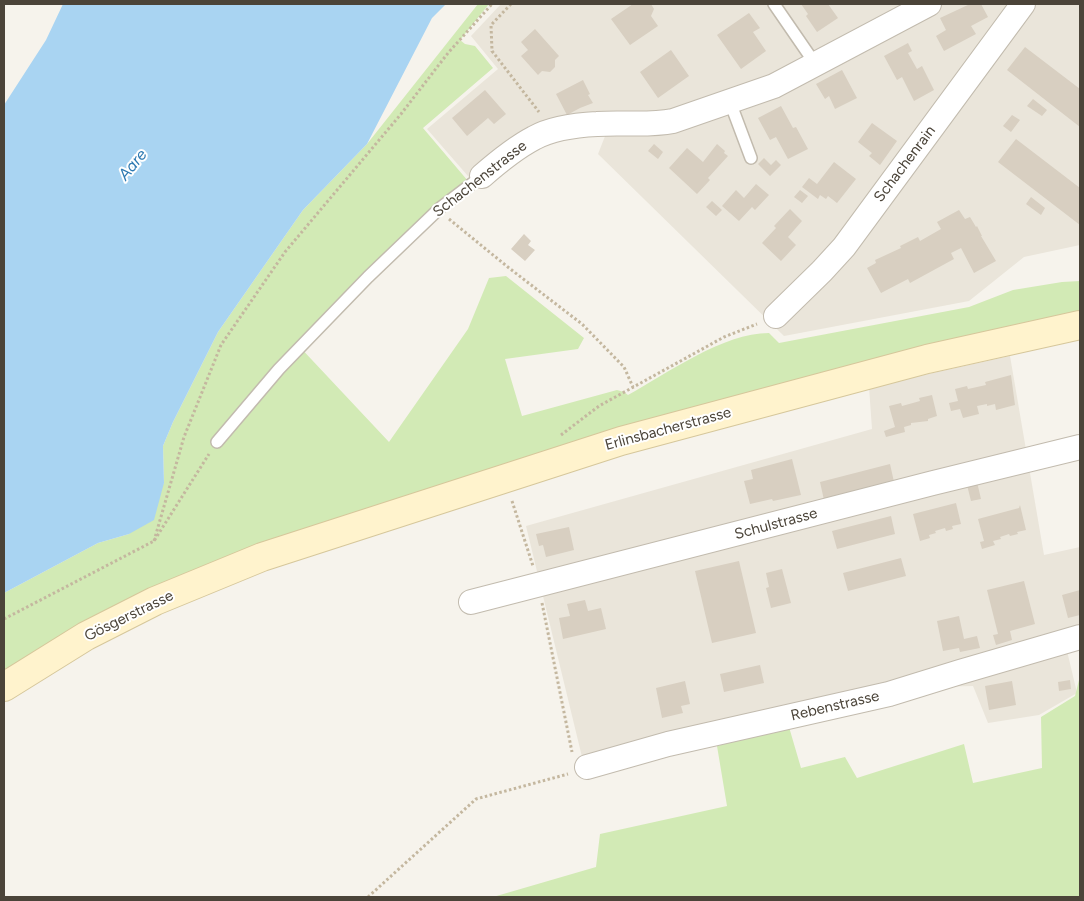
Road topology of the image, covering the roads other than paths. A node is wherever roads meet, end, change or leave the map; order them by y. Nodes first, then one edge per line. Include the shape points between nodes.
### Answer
1 (774, 4) edge
2 (929, 4) edge
3 (1023, 4) edge
4 (816, 65) junction
5 (730, 102) junction
6 (751, 158) dead end
7 (482, 176) joint
8 (776, 316) road end
9 (1080, 325) edge
10 (217, 442) road end
11 (1080, 447) edge
12 (262, 558) joint
13 (471, 602) dead end
14 (1080, 637) edge
15 (4, 687) edge
16 (582, 769) road end

1 - 4 lane
2 - 4 street, Schachenstrasse
3 - 8 street, Schachenrain via 844,246
4 - 5 street, Schachenstrasse via 774,86
5 - 6 lane
5 - 7 street, Schachenstrasse via 659,124 598,124 554,131 535,137
7 - 10 lane, Schachenstrasse via 440,208 368,277 293,355
9 - 12 main road, Erlinsbacherstrasse via 927,360 621,441
11 - 13 street, Schulstrasse
12 - 15 main road, Gösgerstrasse via 155,601 86,636
14 - 16 street, Rebenstrasse via 888,694 668,744

